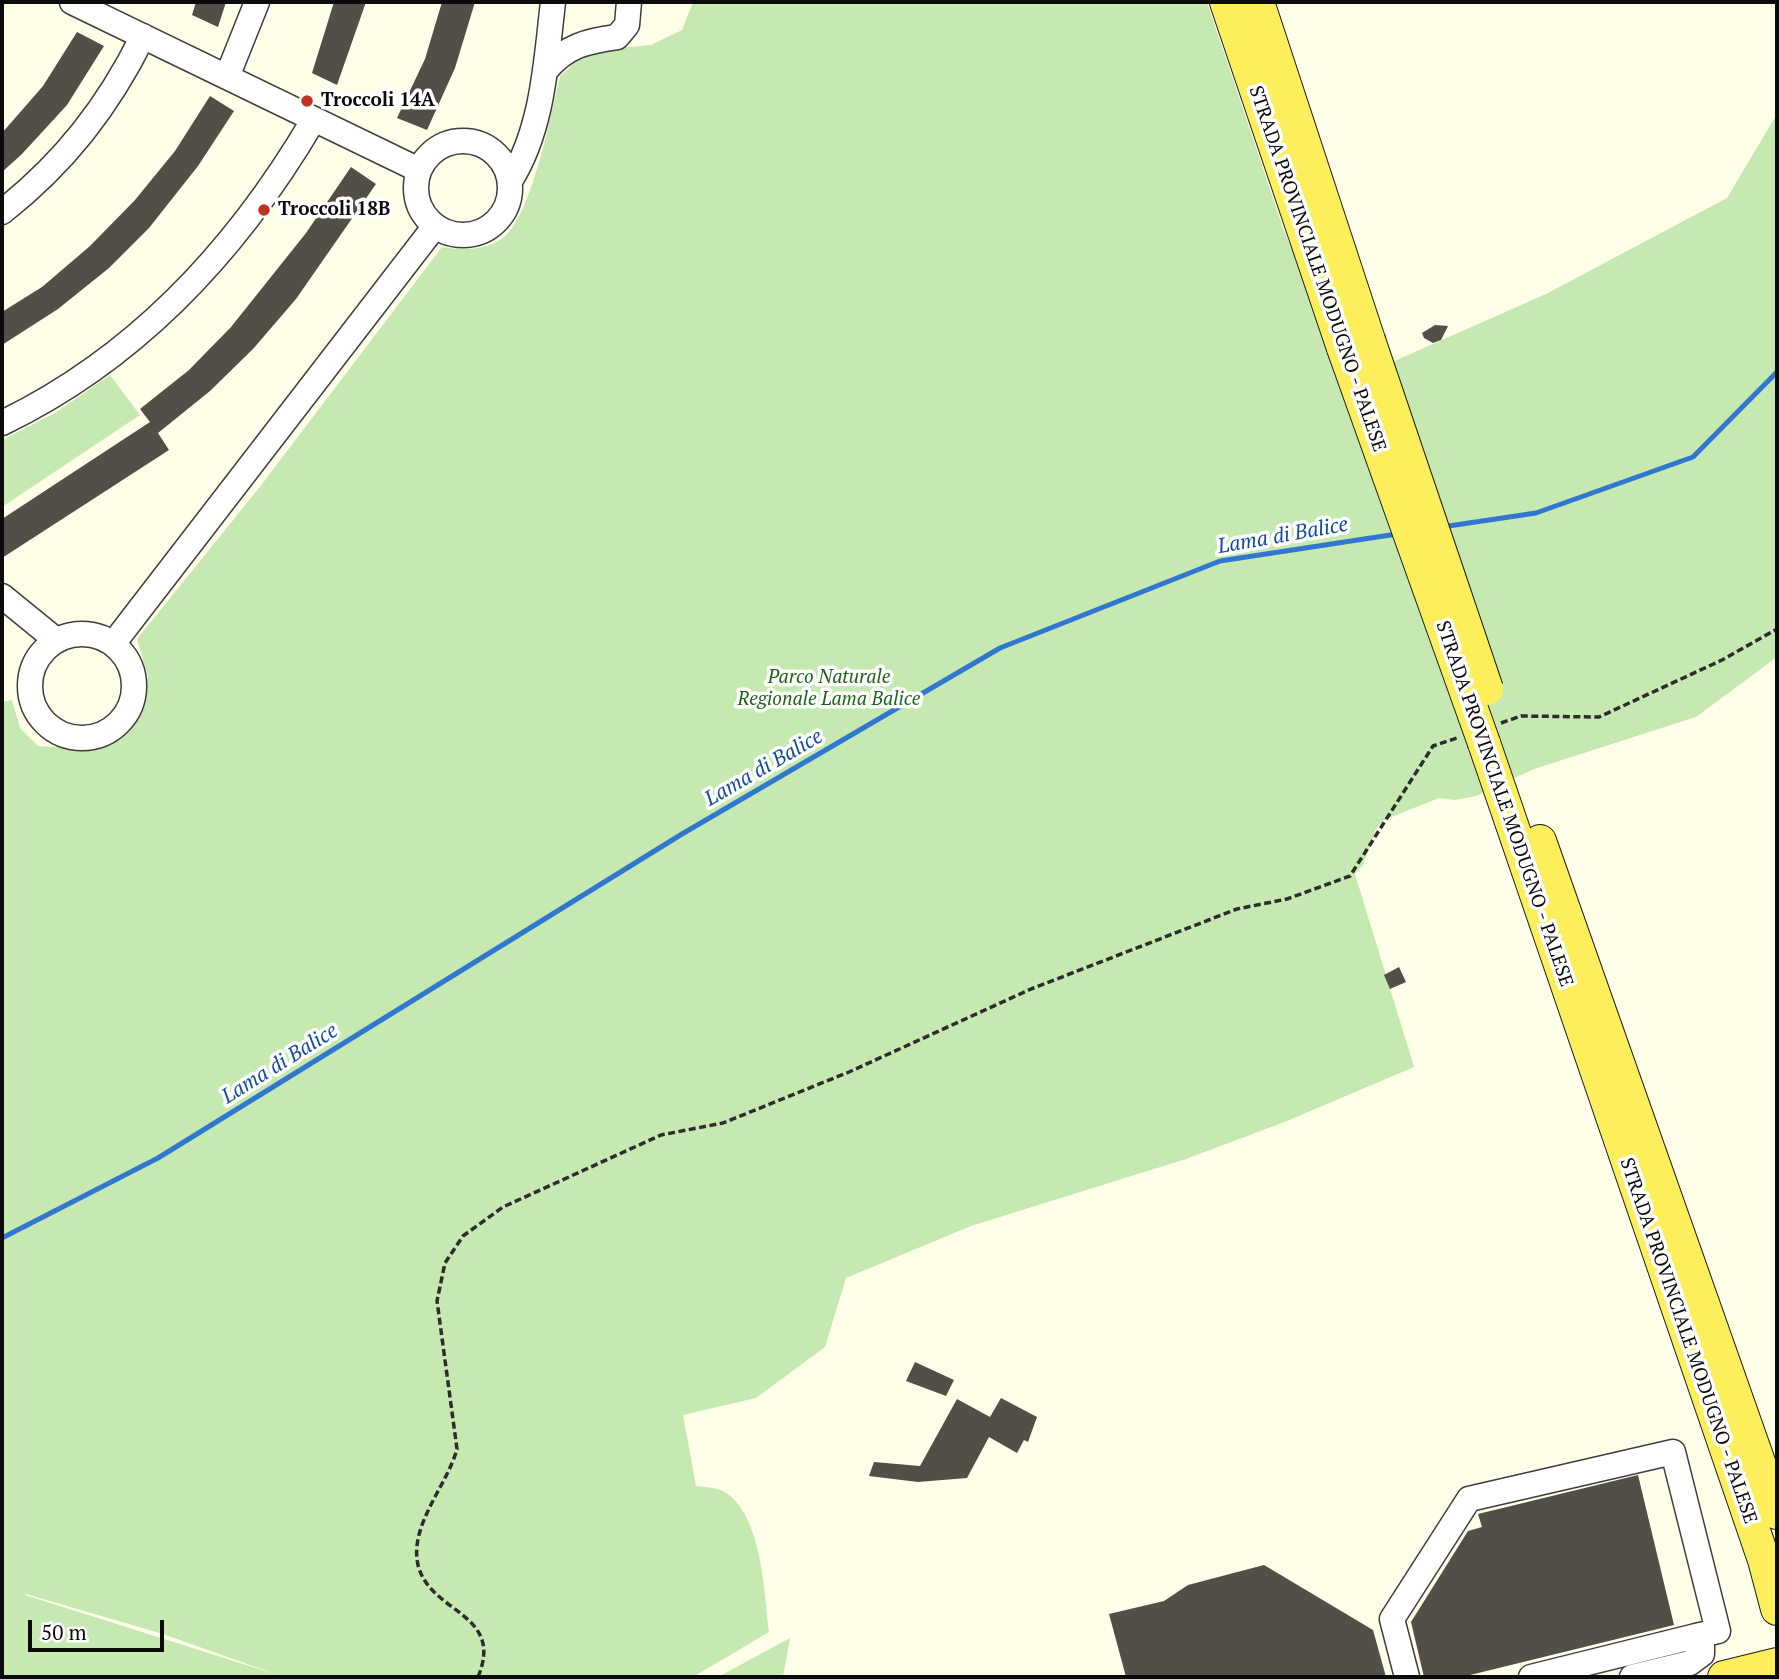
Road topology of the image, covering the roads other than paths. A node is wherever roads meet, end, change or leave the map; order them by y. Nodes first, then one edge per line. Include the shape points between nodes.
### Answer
1 (72, 2) edge
2 (257, 2) edge
3 (553, 2) edge
4 (629, 2) edge
5 (1226, 2) edge
6 (1258, 2) edge
7 (143, 36) junction
8 (546, 70) junction
9 (226, 77) junction
10 (314, 119) junction
11 (419, 170) junction
12 (510, 181) junction
13 (2, 212) edge
14 (435, 226) junction
15 (1356, 344) junction
16 (2, 423) edge
17 (2, 596) edge
18 (56, 640) junction
19 (113, 644) junction
20 (1485, 736) junction
21 (1777, 1513) edge
22 (1777, 1609) edge
23 (1696, 1636) junction
24 (1777, 1664) edge
25 (1407, 1677) edge
26 (1531, 1677) edge
27 (1632, 1677) edge
28 (1724, 1677) edge

1 - 7 street
2 - 9 street
3 - 8 street
4 - 8 street via 627,25 617,37 585,41 559,55
5 - 15 main road, STRADA PROVINCIALE MODUGNO - PALESE
6 - 15 main road, STRADA PROVINCIALE MODUGNO - PALESE
7 - 9 street
7 - 13 street via 101,112 63,158
8 - 12 street via 526,155
9 - 10 street
10 - 11 street
10 - 16 street via 268,193 191,287 103,360
11 - 12 street via 444,145 472,142 498,156
11 - 14 street via 419,204
12 - 14 street via 504,211 481,232 450,233
14 - 19 street
15 - 20 main road, STRADA PROVINCIALE MODUGNO - PALESE, bridge
17 - 18 street
18 - 19 street via 88,634
18 - 19 street via 33,666 29,683 32,701 52,729 85,738 117,725 134,695 128,661
20 - 21 main road, STRADA PROVINCIALE MODUGNO - PALESE
20 - 22 main road, STRADA PROVINCIALE MODUGNO - PALESE
23 - 25 street via 1718,1630 1673,1452 1469,1499 1392,1619
23 - 26 street
23 - 27 street via 1702,1654 1690,1663
24 - 28 main road

